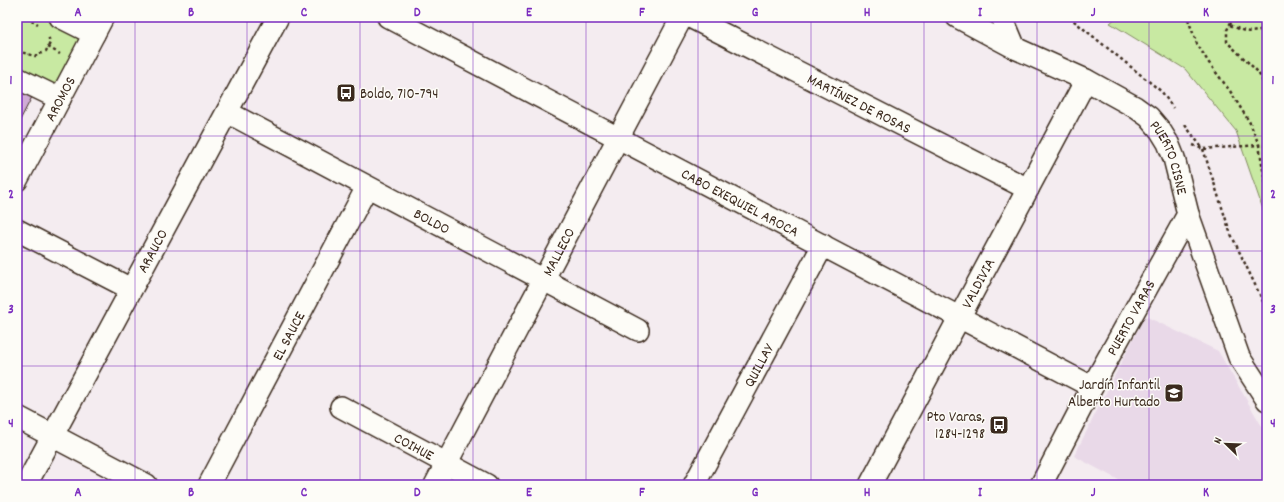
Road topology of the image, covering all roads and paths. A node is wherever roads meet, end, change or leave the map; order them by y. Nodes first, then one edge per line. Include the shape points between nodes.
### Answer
1 (26, 17) edge
2 (278, 17) edge
3 (388, 17) edge
4 (682, 17) edge
5 (690, 17) edge
6 (957, 17) edge
7 (1002, 17) edge
8 (1184, 17) edge
9 (1200, 17) edge
10 (1230, 17) edge
11 (1188, 19) junction
12 (53, 25) edge
13 (98, 25) edge
14 (1230, 25) junction
15 (1267, 27) edge
16 (42, 28) dead end
17 (1015, 48) junction
18 (17, 51) edge
19 (17, 78) edge
20 (1086, 80) junction
21 (1267, 90) edge
22 (60, 99) junction
23 (227, 112) junction
24 (1160, 130) junction
25 (618, 138) junction
26 (1259, 144) junction
27 (1267, 145) edge
28 (17, 180) edge
29 (367, 187) junction
30 (1028, 189) junction
31 (1267, 194) edge
32 (1188, 214) junction
33 (17, 230) edge
34 (823, 245) junction
35 (543, 280) junction
36 (131, 289) junction
37 (960, 317) junction
38 (638, 330) dead end
39 (1092, 387) junction
40 (1267, 400) edge
41 (341, 407) dead end
42 (17, 417) edge
43 (52, 435) junction
44 (446, 463) junction
45 (26, 485) edge
46 (146, 485) edge
47 (209, 485) edge
48 (435, 485) edge
49 (487, 485) edge
50 (694, 485) edge
51 (870, 485) edge
52 (1041, 485) edge

1 - 16 path via 37,22
2 - 23 street, ARAUCO
3 - 25 street, CABO EXEQUIEL AROCA
4 - 25 street, MALLECO
5 - 30 street, MARTÍNEZ DE ROSAS
6 - 17 street, PUERTO CISNE
7 - 17 street
8 - 11 path
9 - 11 path
10 - 14 path
11 - 26 path via 1197,44 1250,123
12 - 13 street
12 - 18 path via 46,51 35,56
13 - 22 street, AROMOS
14 - 15 path via 1249,33
14 - 21 path via 1227,30 1227,42 1258,72
17 - 20 street, PUERTO CISNE
19 - 22 street
20 - 24 street, PUERTO CISNE via 1135,107 1149,117
20 - 30 street, VALDIVIA
22 - 28 street, AROMOS
23 - 29 street, BOLDO
23 - 36 street, ARAUCO
24 - 26 path via 1203,149
24 - 32 street, PUERTO CISNE via 1174,158
25 - 34 street, CABO EXEQUIEL AROCA
25 - 35 street, MALLECO
26 - 27 path
26 - 31 path
29 - 35 street, BOLDO
29 - 47 street, EL SAUCE
30 - 37 street, VALDIVIA
32 - 39 street, PUERTO VARAS
32 - 40 street, PUERTO CISNE via 1239,357
33 - 36 street
34 - 37 street, CABO EXEQUIEL AROCA
34 - 50 street, QUILLAY
35 - 38 street, BOLDO
35 - 44 street, MALLECO
36 - 43 street, ARAUCO
37 - 39 street, CABO EXEQUIEL AROCA
37 - 51 street, VALDIVIA
39 - 52 street, PUERTO VARAS
41 - 44 street, COIHUE
42 - 43 street
43 - 45 street, ARAUCO
43 - 46 street
44 - 48 street, MALLECO
44 - 49 street, COIHUE

